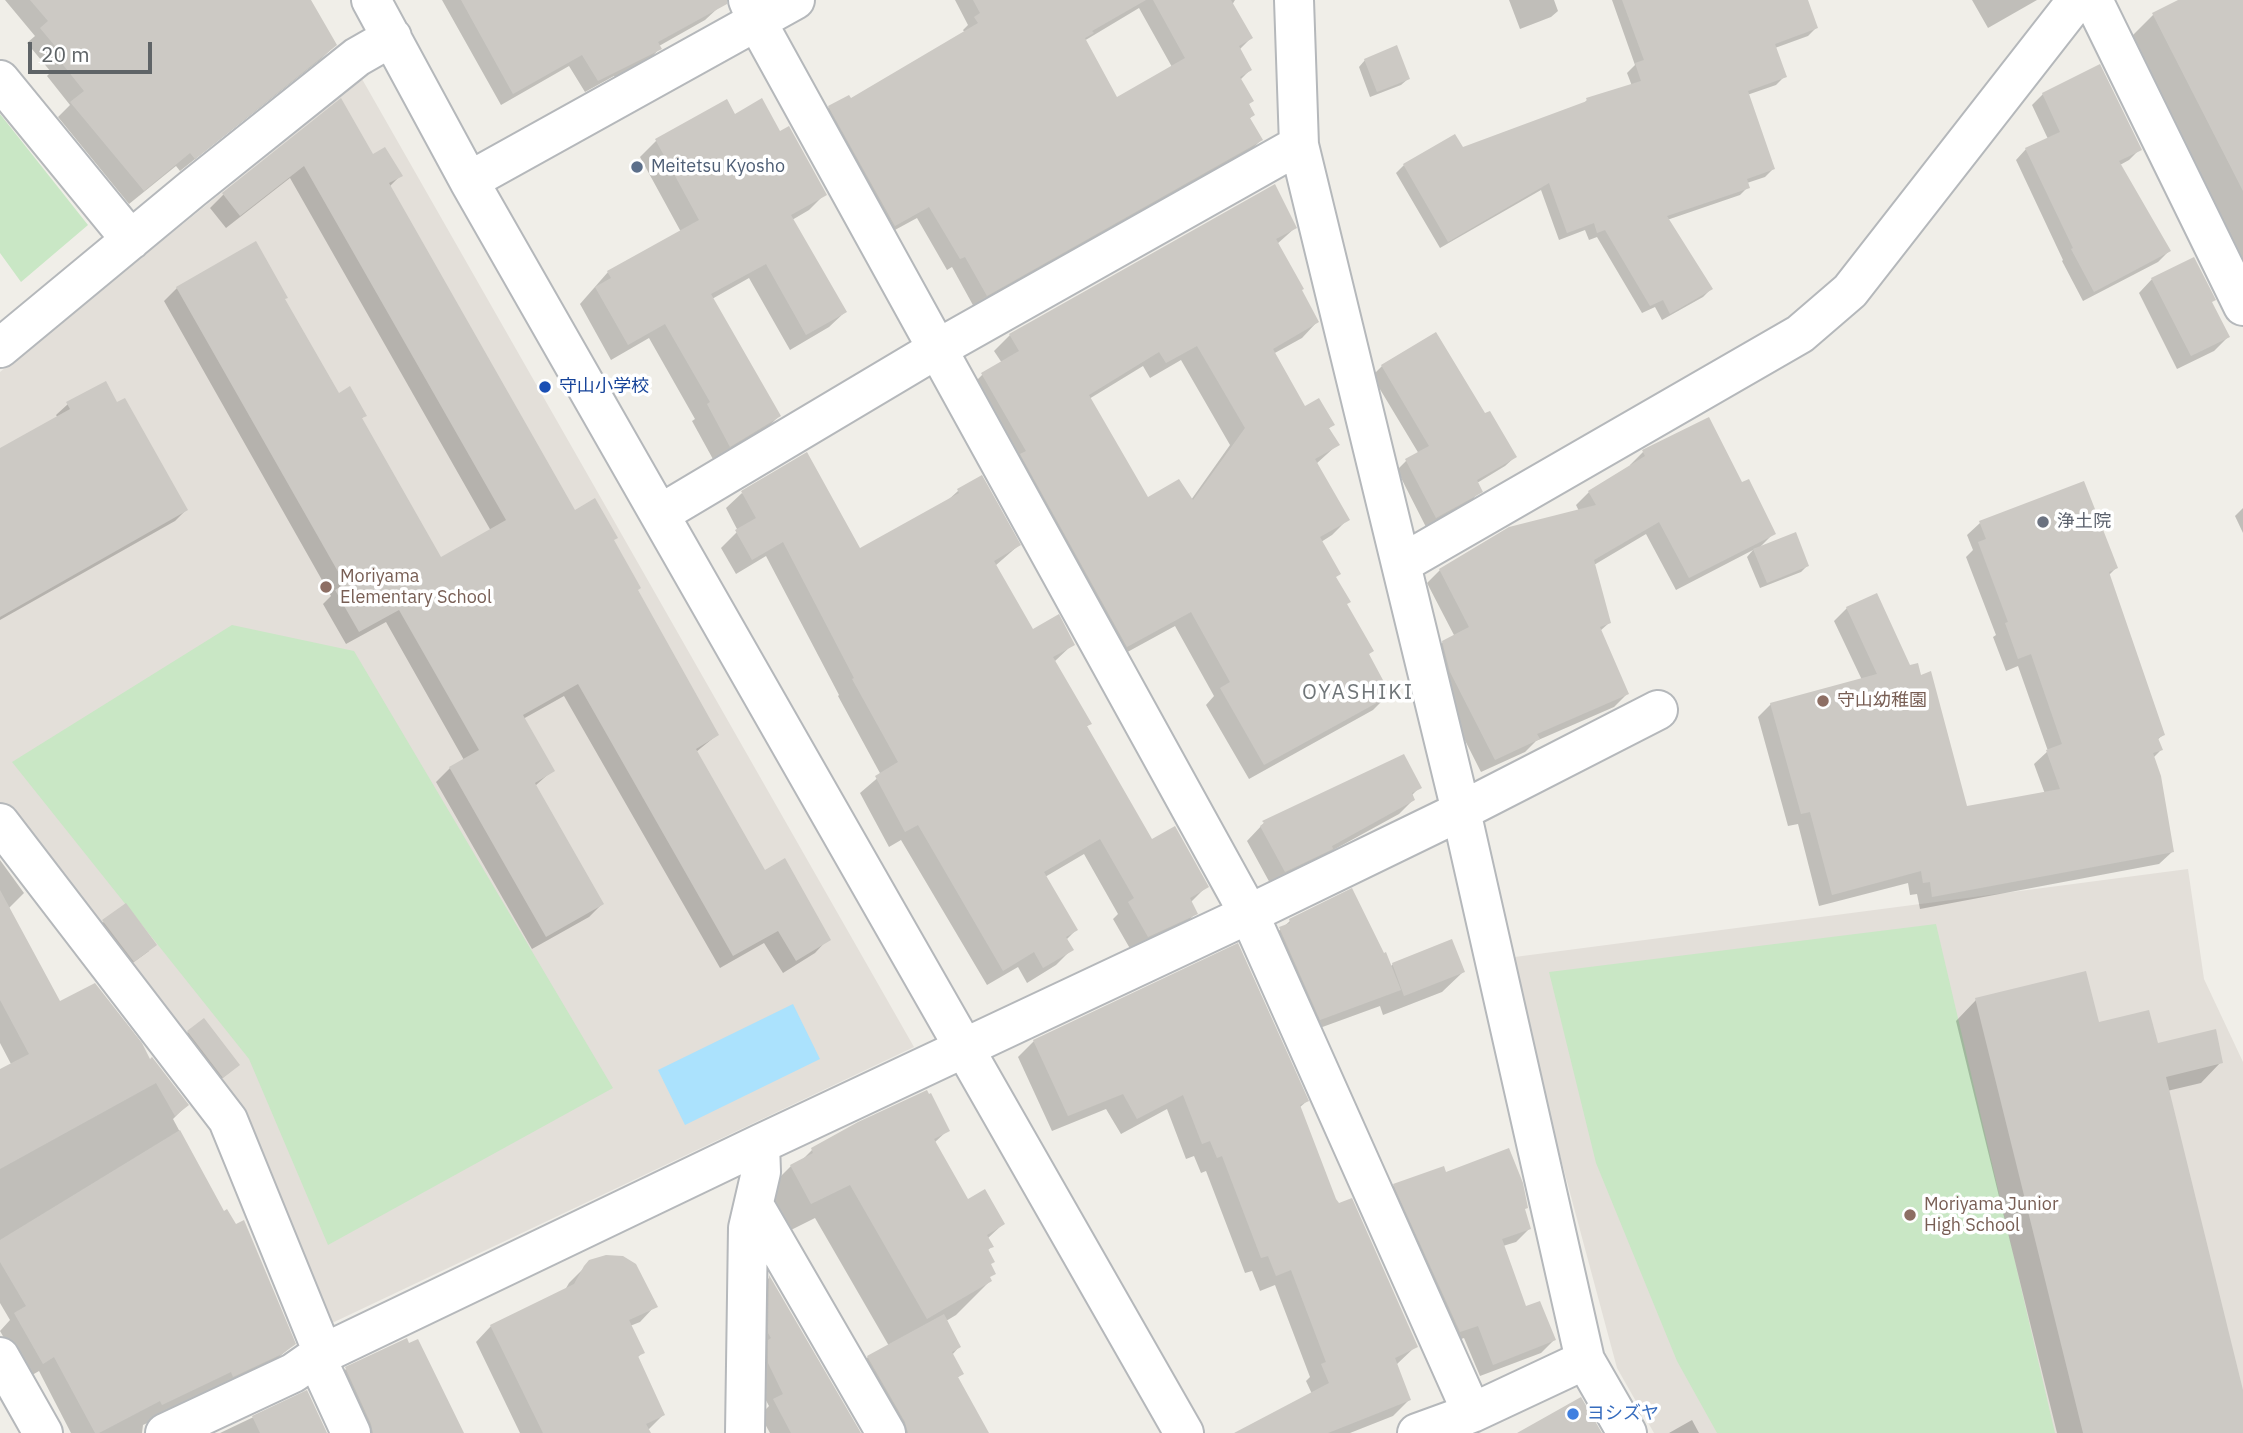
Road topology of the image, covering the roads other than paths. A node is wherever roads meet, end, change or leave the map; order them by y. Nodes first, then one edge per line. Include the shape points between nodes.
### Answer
1 (371, 0) edge
2 (795, 0) edge
3 (1294, 0) edge
4 (2077, 0) edge
5 (2093, 0) edge
6 (752, 11) edge
7 (392, 37) junction
8 (0, 80) edge
9 (1299, 145) junction
10 (469, 181) junction
11 (131, 240) junction
12 (2243, 306) edge
13 (0, 348) edge
14 (937, 349) junction
15 (660, 514) junction
16 (1401, 564) junction
17 (1658, 710) dead end
18 (1461, 811) junction
19 (0, 823) edge
20 (1249, 914) junction
21 (966, 1048) junction
22 (760, 1144) junction
23 (754, 1205) junction
24 (320, 1355) junction
25 (0, 1357) edge
26 (1585, 1360) junction
27 (1472, 1413) junction
28 (43, 1433) edge
29 (165, 1433) edge
30 (351, 1433) edge
31 (745, 1433) edge
32 (886, 1433) edge
33 (1184, 1433) edge
34 (1417, 1433) edge
35 (1628, 1433) edge

1 - 7 street
2 - 6 street
3 - 9 street
4 - 16 street via 1850,291 1800,334
5 - 12 street
6 - 10 street
6 - 14 street
7 - 10 street
7 - 11 street via 358,57
8 - 11 street
9 - 14 street
9 - 16 street
10 - 15 street
11 - 13 street
14 - 15 street
14 - 20 street
15 - 21 street
16 - 18 street
17 - 18 street
18 - 20 street
18 - 26 street
19 - 24 street via 228,1120
20 - 21 street
20 - 27 street
21 - 22 street
21 - 33 street
22 - 23 street via 761,1172
22 - 24 street
23 - 31 street via 748,1228
23 - 32 street
24 - 29 street via 293,1373
24 - 30 street
25 - 28 street
26 - 27 street
26 - 35 street
27 - 34 street

